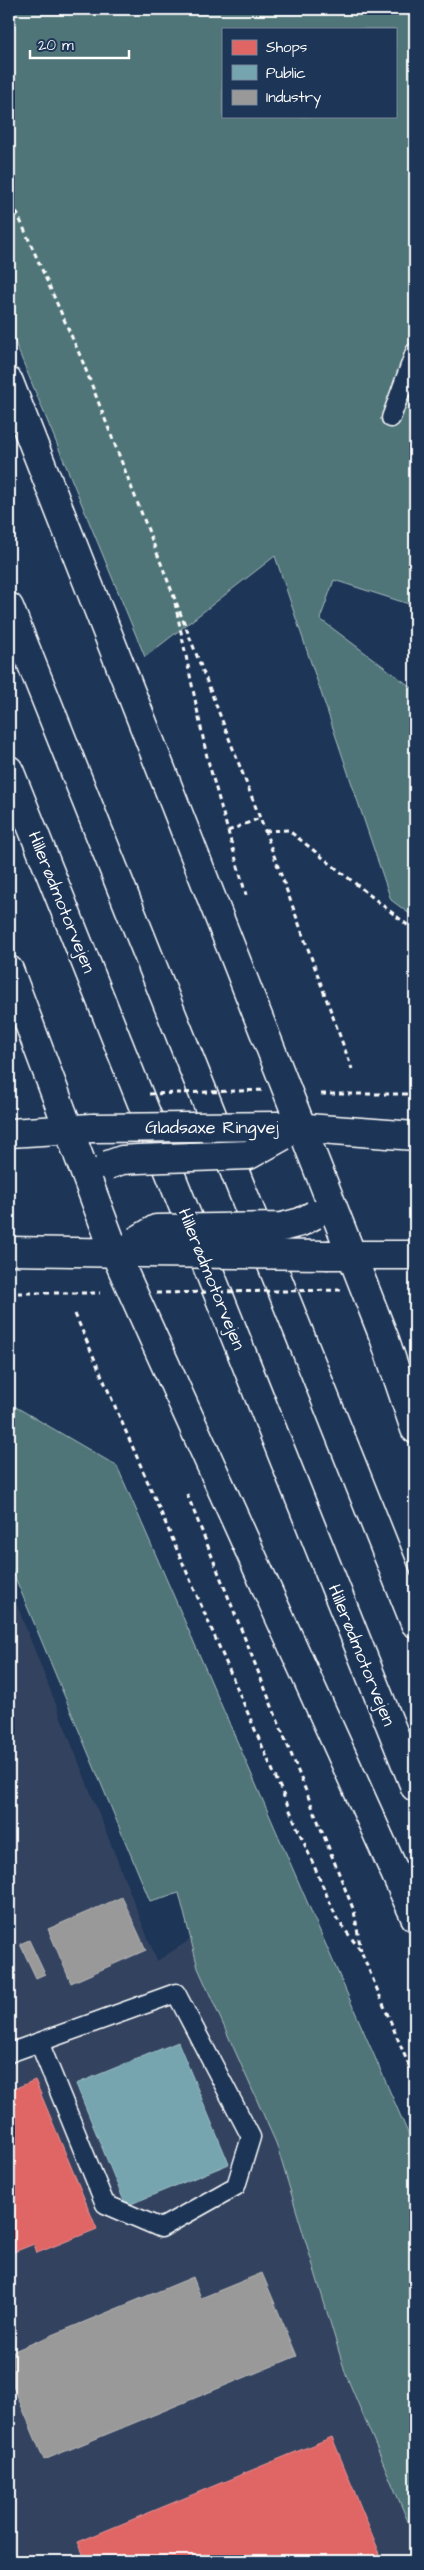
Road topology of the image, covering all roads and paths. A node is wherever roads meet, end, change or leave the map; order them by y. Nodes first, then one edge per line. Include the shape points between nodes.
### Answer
1 (9, 195) edge
2 (415, 352) edge
3 (9, 382) edge
4 (391, 418) dead end
5 (172, 593) junction
6 (9, 607) edge
7 (9, 770) edge
8 (260, 818) junction
9 (228, 831) junction
10 (265, 831) junction
11 (247, 898) dead end
12 (415, 931) edge
13 (9, 970) edge
14 (352, 1070) dead end
15 (316, 1086) dead end
16 (276, 1090) junction
17 (140, 1094) dead end
18 (321, 1094) junction
19 (415, 1094) edge
20 (81, 1129) junction
21 (288, 1129) junction
22 (9, 1133) edge
23 (415, 1136) edge
24 (98, 1173) junction
25 (322, 1208) junction
26 (131, 1249) junction
27 (9, 1251) edge
28 (415, 1255) edge
29 (341, 1256) junction
30 (342, 1290) dead end
31 (9, 1293) edge
32 (145, 1293) junction
33 (75, 1314) dead end
34 (415, 1429) edge
35 (187, 1493) dead end
36 (415, 1623) edge
37 (415, 1787) edge
38 (415, 1917) edge
39 (361, 1951) junction
40 (39, 2042) junction
41 (9, 2053) edge
42 (415, 2080) edge

1 - 5 path via 82,360
2 - 4 lane
3 - 16 main road
5 - 8 path
5 - 9 path via 207,757
6 - 36 main road
7 - 37 main road, Hillerødmotorvejen
8 - 9 path
8 - 10 path
9 - 11 path
10 - 12 path via 288,830
10 - 14 path
13 - 20 main road
15 - 18 path
16 - 17 path, bridge
16 - 18 path
16 - 21 main road
18 - 19 path
20 - 21 main road, Gladsaxe Ringvej, bridge
20 - 22 main road, Gladsaxe Ringvej
20 - 24 main road
21 - 23 main road, Gladsaxe Ringvej
21 - 24 main road, bridge via 249,1155 122,1160
21 - 25 main road
24 - 26 main road
25 - 26 main road, bridge via 301,1222 282,1227 156,1229
25 - 29 main road
26 - 27 main road
26 - 29 main road, bridge
26 - 32 main road
28 - 29 main road
29 - 34 main road via 385,1340
30 - 32 path, bridge
31 - 32 path
32 - 38 main road
33 - 39 path via 338,1919
35 - 39 path via 354,1911
39 - 42 path
40 - 40 lane via 105,2204 161,2228 236,2186 251,2137 176,1993
40 - 41 lane

